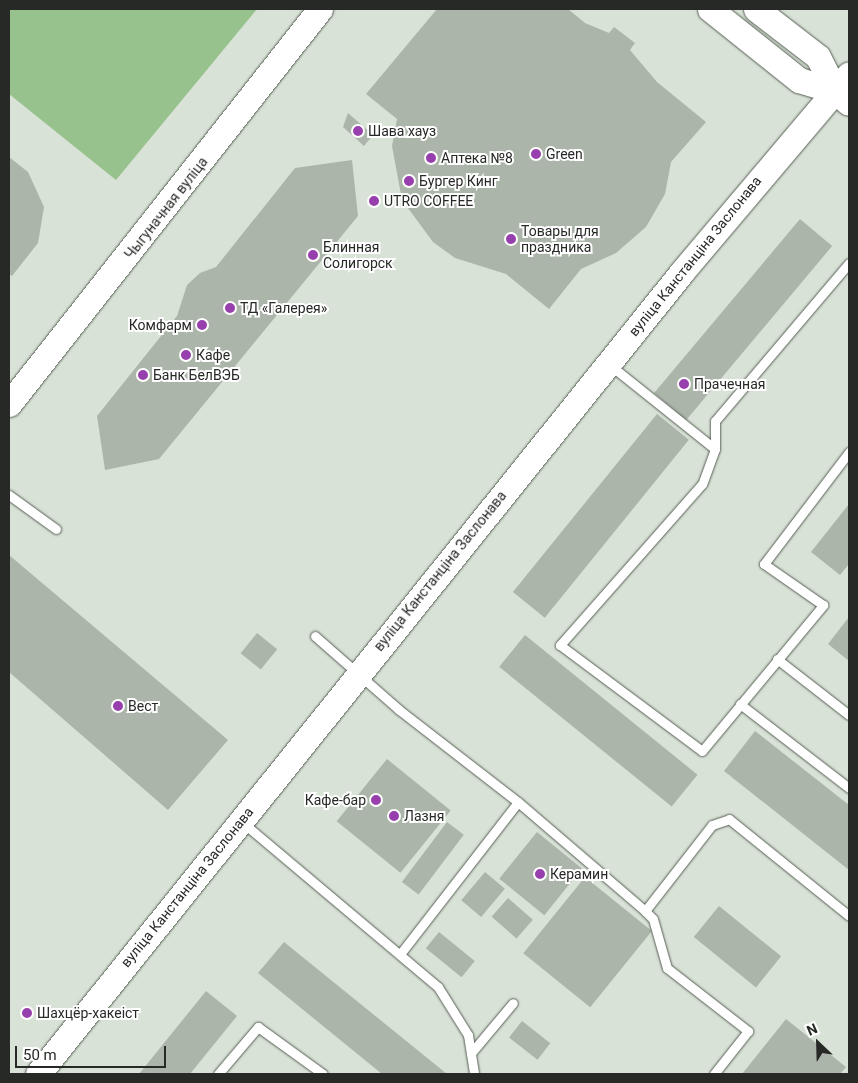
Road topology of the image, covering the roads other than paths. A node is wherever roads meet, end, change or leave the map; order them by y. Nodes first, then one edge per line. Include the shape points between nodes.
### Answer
1 (320, 9) edge
2 (710, 9) edge
3 (756, 9) edge
4 (845, 89) edge
5 (849, 263) edge
6 (608, 363) junction
7 (9, 404) edge
8 (715, 449) junction
9 (849, 452) edge
10 (9, 495) edge
11 (56, 529) dead end
12 (315, 636) dead end
13 (777, 658) junction
14 (360, 672) junction
15 (740, 704) junction
16 (849, 715) edge
17 (848, 786) edge
18 (518, 802) junction
19 (240, 821) junction
20 (645, 911) junction
21 (849, 916) edge
22 (400, 954) junction
23 (513, 1004) dead end
24 (472, 1053) junction
25 (38, 1074) edge
26 (218, 1074) edge
27 (322, 1074) edge
28 (474, 1074) edge
29 (714, 1074) edge

1 - 7 main road, Чыгуначная вуліца
2 - 4 main road via 799,80
3 - 4 main road via 818,56
4 - 6 main road, вуліца Канстанціна Заслонава via 786,144
5 - 8 lane via 715,421
6 - 8 lane
6 - 14 main road, вуліца Канстанціна Заслонава
8 - 15 lane via 702,484 560,645 702,751
9 - 13 lane via 764,564 823,606
10 - 11 lane
12 - 14 lane
13 - 15 lane
13 - 16 lane
14 - 18 lane via 398,709
14 - 19 main road, вуліца Канстанціна Заслонава
15 - 17 lane
18 - 20 lane
18 - 22 lane
19 - 22 lane
19 - 25 main road, вуліца Канстанціна Заслонава
20 - 21 lane via 712,825 729,819
20 - 29 lane via 653,919 668,968 748,1031
22 - 24 lane via 438,987 468,1035
23 - 24 lane
24 - 28 lane
26 - 27 lane via 258,1027

